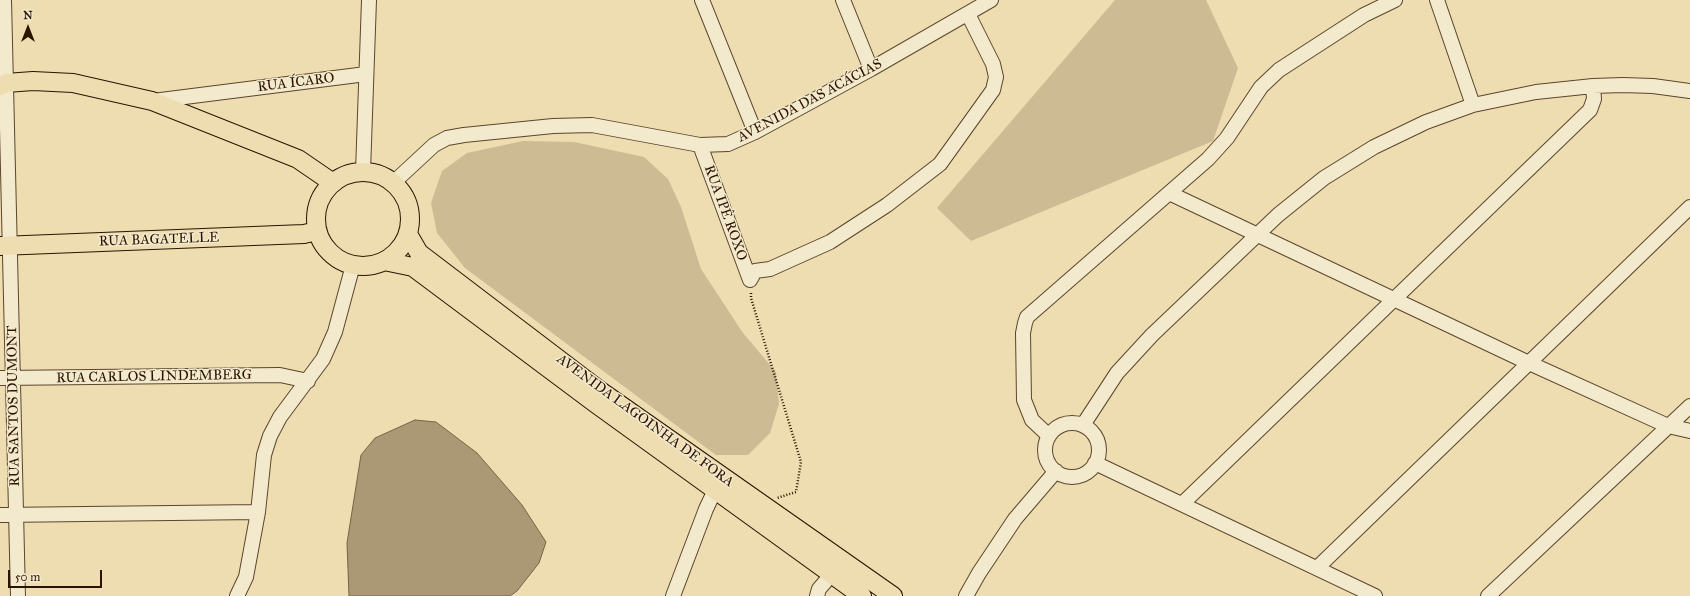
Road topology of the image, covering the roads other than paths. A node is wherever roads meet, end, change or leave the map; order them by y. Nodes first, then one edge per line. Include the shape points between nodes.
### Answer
1 (4, 0) edge
2 (368, 0) edge
3 (702, 0) edge
4 (843, 0) edge
5 (989, 0) edge
6 (1395, 0) edge
7 (1437, 0) edge
8 (968, 14) junction
9 (871, 69) junction
10 (366, 74) junction
11 (3, 84) edge
12 (1593, 86) junction
13 (1690, 91) edge
14 (152, 101) junction
15 (1473, 105) junction
16 (755, 132) junction
17 (700, 145) junction
18 (363, 172) junction
19 (333, 183) junction
20 (393, 183) junction
21 (1169, 193) junction
22 (1690, 207) edge
23 (318, 231) junction
24 (408, 234) junction
25 (1256, 235) junction
26 (5, 246) edge
27 (384, 261) junction
28 (353, 265) junction
29 (1394, 299) junction
30 (1529, 363) junction
31 (7, 378) edge
32 (308, 381) junction
33 (1690, 406) edge
34 (1083, 425) junction
35 (1668, 426) junction
36 (1690, 431) edge
37 (1049, 436) junction
38 (1095, 464) junction
39 (1056, 471) junction
40 (720, 484) junction
41 (1182, 504) junction
42 (258, 512) junction
43 (0, 515) edge
44 (16, 515) junction
45 (1317, 568) junction
46 (831, 575) junction
47 (18, 596) edge
48 (238, 596) edge
49 (673, 596) edge
50 (817, 596) edge
51 (862, 596) edge
52 (893, 596) edge
53 (966, 596) edge
54 (1375, 596) edge
55 (1488, 596) edge

1 - 11 street, RUA SANTOS DUMONT
2 - 10 street
3 - 16 street
4 - 9 street
5 - 8 street, AVENIDA DAS ACÁCIAS
6 - 21 street via 1364,15 1279,70 1261,87 1218,149
7 - 15 street
8 - 9 street, AVENIDA DAS ACÁCIAS
8 - 17 street, RUA IPÊ ROXO via 994,64 996,77 993,90 940,164 887,205 830,242 770,269 755,271 750,280
9 - 16 street, AVENIDA DAS ACÁCIAS
10 - 14 street, RUA ÍCARO
10 - 18 street
11 - 14 main road via 33,81 73,83
11 - 26 street, RUA SANTOS DUMONT
12 - 13 street via 1653,86
12 - 15 street via 1536,92
12 - 29 street via 1594,98 1590,110
14 - 19 main road via 298,158
15 - 25 street via 1400,134 1348,162 1300,196
16 - 17 street, AVENIDA DAS ACÁCIAS via 728,144
17 - 20 street, AVENIDA DAS ACÁCIAS via 592,125 553,126 464,135 447,138 434,145
18 - 19 main road via 347,175
18 - 20 main road via 379,175
19 - 23 main road via 324,192 318,204
20 - 24 main road via 408,206
21 - 25 street
21 - 37 street via 1031,312 1025,323 1024,400 1032,420
22 - 30 street
23 - 26 main road, RUA BAGATELLE via 304,234
23 - 28 main road via 322,243 330,253
24 - 27 main road via 394,254
24 - 40 main road, AVENIDA LAGOINHA DE FORA via 419,253
25 - 29 street
25 - 34 street via 1138,348 1109,384
26 - 31 street, RUA SANTOS DUMONT
27 - 28 main road via 368,266
27 - 40 main road, AVENIDA LAGOINHA DE FORA via 413,267
28 - 32 street via 335,332 323,359
29 - 30 street
29 - 41 street
30 - 35 street
30 - 45 street
31 - 32 street, RUA CARLOS LINDEMBERG via 280,375
31 - 44 street, RUA SANTOS DUMONT
32 - 42 street via 280,417 270,436 264,455
33 - 35 street
34 - 37 street via 1064,424
34 - 38 street via 1093,433 1098,445
35 - 36 street
35 - 55 street
37 - 39 street via 1046,454
38 - 39 street via 1086,472 1074,476
38 - 41 street
39 - 53 street via 1011,525
40 - 46 main road, AVENIDA LAGOINHA DE FORA
40 - 49 street via 706,510
40 - 52 main road, AVENIDA LAGOINHA DE FORA via 760,503
41 - 45 street
42 - 44 street
42 - 48 street via 246,577
43 - 44 street
44 - 47 street, RUA SANTOS DUMONT
45 - 54 street
46 - 50 street
46 - 51 main road, AVENIDA LAGOINHA DE FORA

